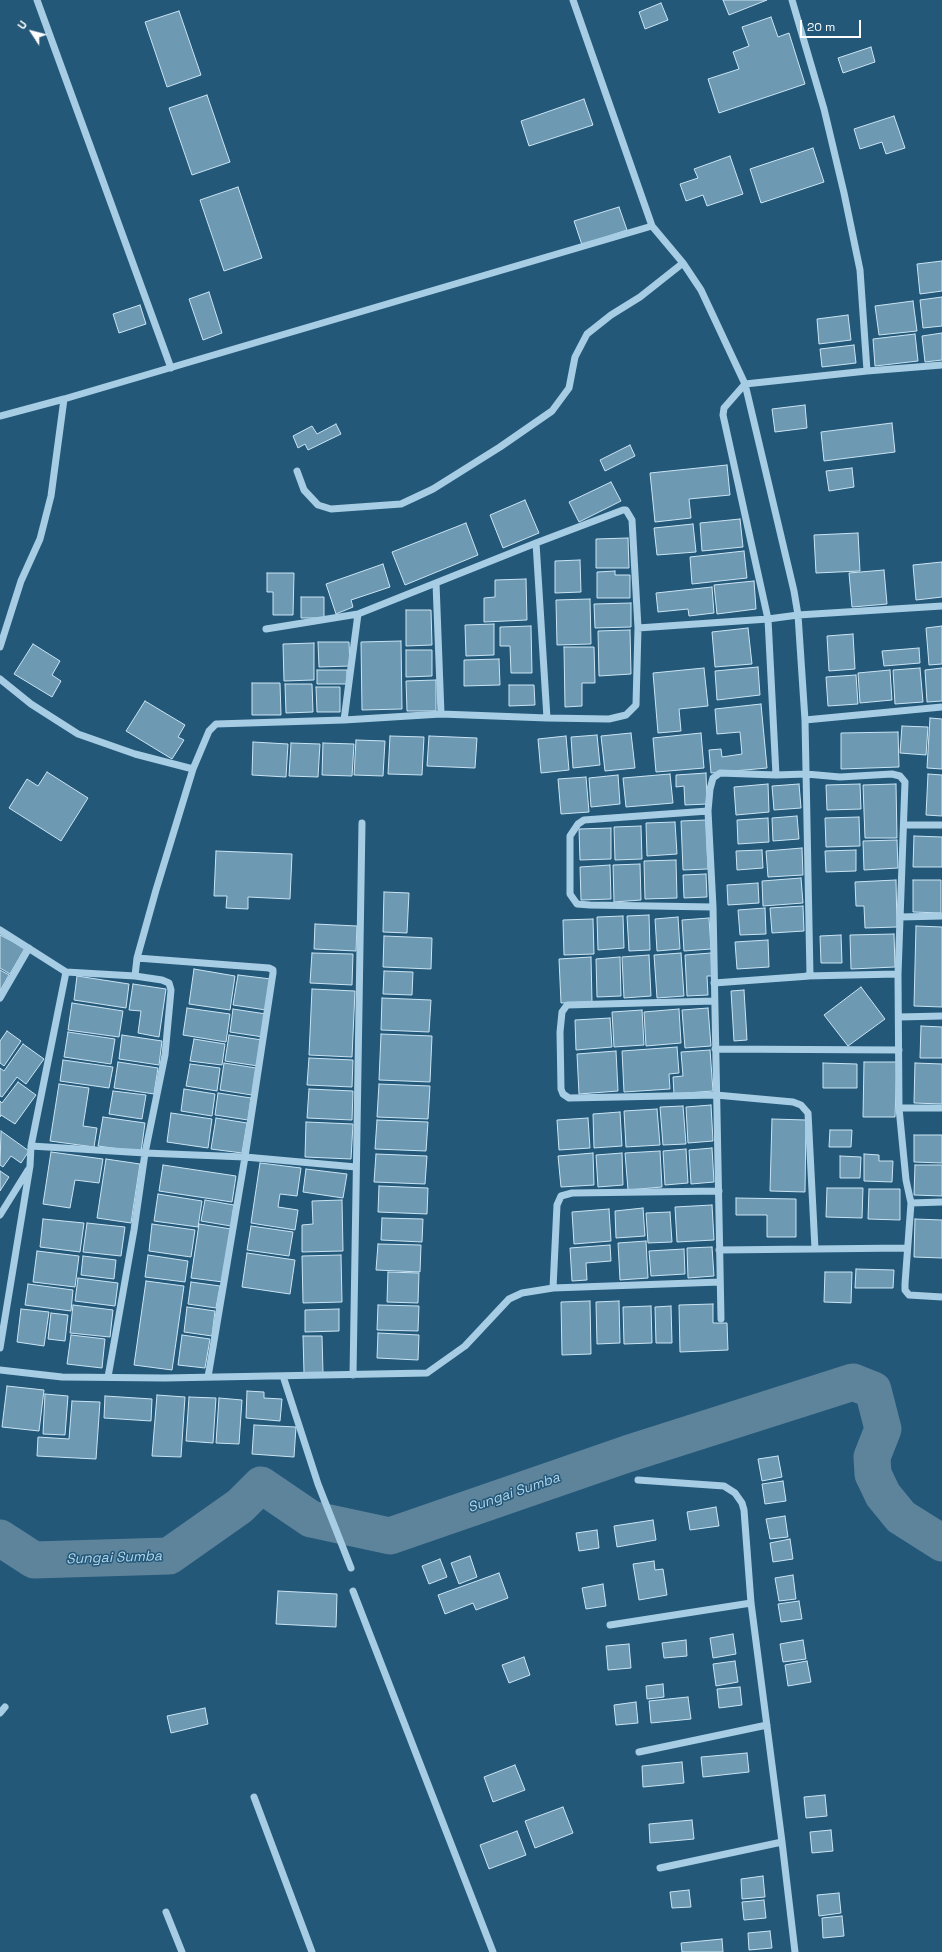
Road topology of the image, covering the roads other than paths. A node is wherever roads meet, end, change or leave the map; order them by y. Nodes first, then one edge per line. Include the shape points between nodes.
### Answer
1 (37, 0) edge
2 (573, 0) edge
3 (792, 0) edge
4 (652, 226) junction
5 (683, 263) junction
6 (942, 365) edge
7 (171, 368) junction
8 (868, 370) junction
9 (745, 384) junction
10 (64, 400) junction
11 (0, 416) edge
12 (297, 470) dead end
13 (536, 543) junction
14 (436, 583) junction
15 (942, 606) edge
16 (358, 614) junction
17 (798, 615) junction
18 (768, 619) junction
19 (638, 628) junction
20 (266, 629) dead end
21 (0, 648) edge
22 (0, 678) edge
23 (942, 707) edge
24 (441, 714) junction
25 (547, 718) junction
26 (344, 720) junction
27 (805, 720) junction
28 (193, 769) junction
29 (806, 774) junction
30 (776, 775) junction
31 (708, 811) junction
32 (362, 823) dead end
33 (904, 825) junction
34 (942, 825) edge
35 (713, 907) junction
36 (942, 916) edge
37 (900, 917) junction
38 (0, 930) edge
39 (29, 948) junction
40 (137, 958) junction
41 (66, 972) junction
42 (898, 974) junction
43 (135, 976) junction
44 (793, 977) junction
45 (714, 983) junction
46 (0, 998) edge
47 (714, 1001) junction
48 (942, 1016) edge
49 (898, 1017) junction
50 (715, 1049) junction
51 (899, 1050) junction
52 (716, 1095) junction
53 (899, 1108) junction
54 (942, 1108) edge
55 (31, 1146) junction
56 (145, 1153) junction
57 (245, 1157) junction
58 (30, 1166) junction
59 (356, 1167) junction
60 (719, 1191) junction
61 (911, 1202) junction
62 (942, 1202) edge
63 (0, 1215) edge
64 (906, 1248) junction
65 (815, 1249) junction
66 (719, 1250) junction
67 (720, 1282) junction
68 (553, 1288) junction
69 (942, 1297) edge
70 (721, 1319) dead end
71 (0, 1348) edge
72 (0, 1370) edge
73 (353, 1374) junction
74 (283, 1376) junction
75 (108, 1377) junction
76 (208, 1377) junction
77 (638, 1480) dead end
78 (352, 1568) dead end
79 (352, 1591) dead end
80 (751, 1603) junction
81 (610, 1625) dead end
82 (5, 1707) dead end
83 (0, 1713) edge
84 (767, 1725) junction
85 (639, 1752) dead end
86 (254, 1797) dead end
87 (782, 1842) junction
88 (660, 1868) dead end
89 (166, 1912) dead end
90 (182, 1952) edge
91 (312, 1952) edge
92 (492, 1952) edge
93 (794, 1952) edge

1 - 7 street
2 - 4 street
3 - 8 street via 824,109 860,270
4 - 5 street
4 - 7 street
5 - 9 street via 701,290
5 - 12 street via 587,334 575,357 569,388 552,411 433,489 401,504 331,509 318,505 304,490
6 - 8 street
7 - 10 street
8 - 9 street
9 - 17 street
9 - 18 street via 724,408 723,415
10 - 11 street
10 - 21 street via 51,496 40,539 21,581
13 - 14 street
13 - 19 street via 626,510 632,520
13 - 25 street
14 - 16 street
14 - 24 street
15 - 17 street
16 - 20 street
16 - 26 street
17 - 18 street
17 - 27 street
18 - 19 street
18 - 30 street
19 - 25 street via 636,705 632,710 626,715 609,719
22 - 28 street via 31,704 78,734 136,754
23 - 27 street
24 - 25 street
24 - 26 street
26 - 28 street via 216,724 210,731
27 - 29 street
28 - 40 street
29 - 30 street
29 - 33 street via 840,777 881,774 900,776 904,782 905,792
29 - 44 street via 810,976
30 - 31 street via 720,773 713,778
31 - 35 street
31 - 35 street via 584,820 570,836 570,894 577,904
32 - 59 street
33 - 34 street
33 - 37 street
35 - 45 street
36 - 37 street
37 - 42 street
38 - 39 street
39 - 41 street
39 - 46 street
40 - 43 street
40 - 57 street via 272,970 274,981
41 - 43 street
41 - 55 street
42 - 44 street
42 - 49 street
43 - 56 street via 162,980 168,983 171,990 165,1055
44 - 45 street
45 - 47 street
47 - 50 street
47 - 52 street via 567,1005 562,1012 559,1065 561,1089 568,1098
48 - 49 street
49 - 51 street
50 - 51 street
50 - 52 street
51 - 53 street
52 - 60 street
52 - 65 street via 793,1102 801,1105 808,1113
53 - 54 street
53 - 61 street via 906,1180
55 - 56 street
55 - 58 street
56 - 57 street
56 - 75 street
57 - 59 street
57 - 76 street
58 - 63 street
58 - 71 street
59 - 73 street
60 - 66 street
60 - 68 street via 572,1192 561,1196 557,1205
61 - 62 street
61 - 64 street
64 - 65 street
64 - 69 street via 905,1284 909,1295
65 - 66 street
66 - 67 street
67 - 68 street
67 - 70 street
68 - 73 street via 522,1293 509,1299 465,1346 427,1373
72 - 75 street via 62,1377
73 - 74 street
74 - 76 street
74 - 78 street via 318,1484
75 - 76 street
77 - 80 street via 724,1486 734,1493 744,1510
79 - 92 street
80 - 81 street
80 - 84 street
82 - 83 street
84 - 85 street
84 - 87 street
86 - 91 street
87 - 88 street
87 - 93 street
89 - 90 street

